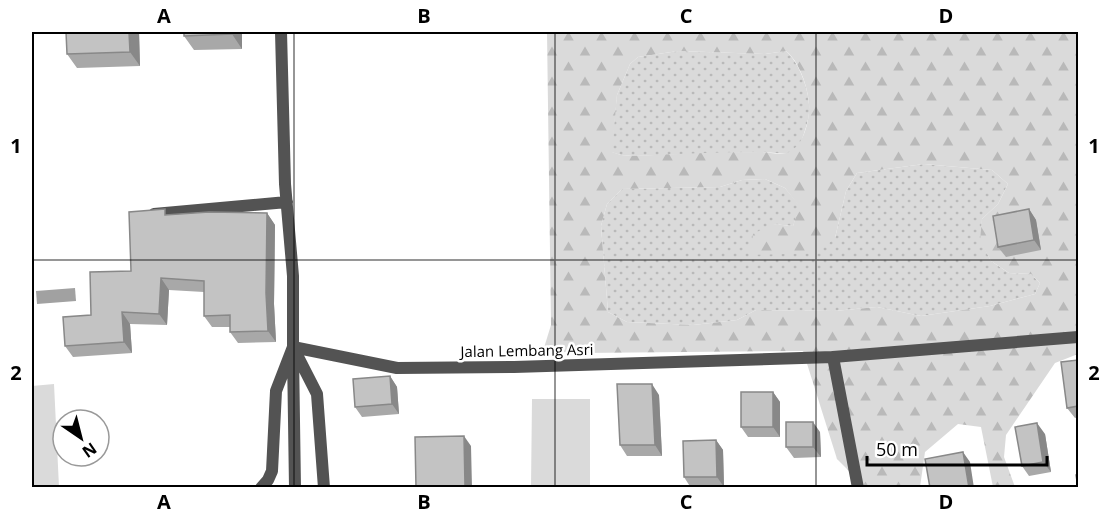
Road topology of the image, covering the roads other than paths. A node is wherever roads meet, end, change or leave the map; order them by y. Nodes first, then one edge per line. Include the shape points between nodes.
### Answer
1 (281, 32) edge
2 (287, 202) junction
3 (140, 215) edge
4 (1078, 337) edge
5 (292, 347) junction
6 (833, 357) junction
7 (261, 488) edge
8 (295, 488) edge
9 (324, 488) edge
10 (858, 488) edge

1 - 2 street
2 - 3 street
2 - 5 street via 293,276
4 - 6 street, Jalan Lembang Asri
5 - 6 street, Jalan Lembang Asri via 396,368
5 - 7 street via 276,391 272,471
5 - 8 street
5 - 9 street via 317,394
6 - 10 street

